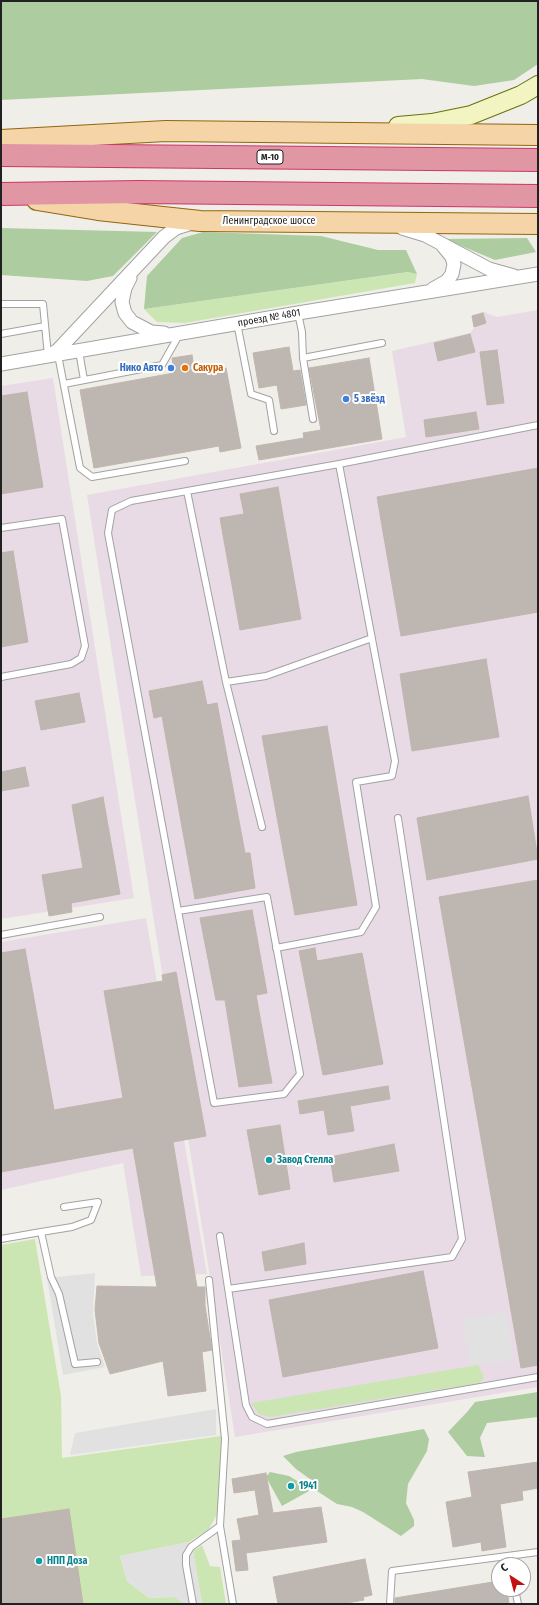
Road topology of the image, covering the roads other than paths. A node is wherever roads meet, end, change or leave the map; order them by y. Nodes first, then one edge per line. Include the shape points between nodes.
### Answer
1 (538, 85) edge
2 (316, 133) junction
3 (538, 135) edge
4 (1, 140) edge
5 (1, 155) edge
6 (538, 160) edge
7 (1, 194) edge
8 (538, 196) edge
9 (200, 221) junction
10 (385, 222) junction
11 (538, 224) edge
12 (442, 244) junction
13 (135, 269) junction
14 (538, 274) edge
15 (517, 277) junction
16 (424, 293) junction
17 (1, 304) edge
18 (298, 313) junction
19 (237, 323) junction
20 (45, 326) junction
21 (1, 334) edge
22 (180, 334) junction
23 (382, 343) dead end
24 (79, 351) junction
25 (53, 356) junction
26 (303, 358) junction
27 (1, 364) edge
28 (84, 380) junction
29 (64, 384) junction
30 (313, 419) dead end
31 (538, 426) edge
32 (274, 432) dead end
33 (185, 461) dead end
34 (339, 464) junction
35 (187, 491) junction
36 (1, 528) edge
37 (372, 638) junction
38 (1, 677) edge
39 (226, 682) junction
40 (398, 818) dead end
41 (262, 827) dead end
42 (178, 911) junction
43 (100, 917) dead end
44 (1, 935) edge
45 (276, 948) junction
46 (64, 1207) dead end
47 (41, 1232) junction
48 (220, 1236) dead end
49 (1, 1239) edge
50 (209, 1280) dead end
51 (228, 1289) junction
52 (97, 1362) dead end
53 (538, 1377) edge
54 (220, 1526) junction
55 (538, 1552) edge
56 (508, 1557) edge
57 (491, 1559) edge
58 (193, 1604) edge
59 (232, 1604) edge
60 (390, 1604) edge

1 - 2 street via 521,96 471,115 432,123
2 - 3 main road
2 - 4 main road via 166,131
5 - 6 highway, М-10
7 - 8 highway, Ленинградское шоссе via 139,192
7 - 9 main road, Ленинградское шоссе via 98,210
9 - 10 main road, Ленинградское шоссе
9 - 13 street via 176,228 164,236
10 - 11 main road, Ленинградское шоссе
10 - 12 street via 425,235
12 - 15 street via 489,269
12 - 16 street via 452,257 452,274 439,287
13 - 22 street via 124,288 122,302 125,313 132,322 151,332
13 - 25 street
14 - 15 street, проезд № 4801
15 - 16 street, проезд № 4801
16 - 18 street, проезд № 4801
17 - 20 lane via 43,304
18 - 19 street, проезд № 4801
18 - 26 lane
19 - 22 street, проезд № 4801
19 - 32 lane via 251,394 269,400
20 - 21 lane
20 - 25 lane
22 - 24 street, проезд № 4801
22 - 28 lane via 162,365
23 - 26 lane
24 - 25 street, проезд № 4801
24 - 28 lane
25 - 27 street, проезд № 4801
25 - 29 lane
26 - 30 lane
28 - 29 lane
29 - 33 lane via 80,468 92,477
31 - 34 lane
34 - 35 lane
34 - 37 lane
35 - 39 lane
35 - 42 lane via 131,501 112,510 108,532
36 - 38 lane via 62,519 85,646 81,658 71,664
37 - 39 lane via 266,676
37 - 45 lane via 395,761 392,776 356,782 376,907 361,932
39 - 41 lane
40 - 51 lane via 462,1240 452,1257
42 - 45 lane via 267,897
42 - 45 lane via 214,1103 284,1094 300,1074
43 - 44 lane
46 - 47 lane via 98,1202 91,1220 72,1227
47 - 49 lane
47 - 52 lane via 51,1277 60,1294 75,1364
48 - 51 lane
50 - 54 lane via 225,1439
51 - 53 lane via 246,1404 252,1417 267,1424
54 - 58 lane via 188,1550 186,1565
54 - 59 lane
55 - 56 lane
57 - 60 lane via 392,1571

